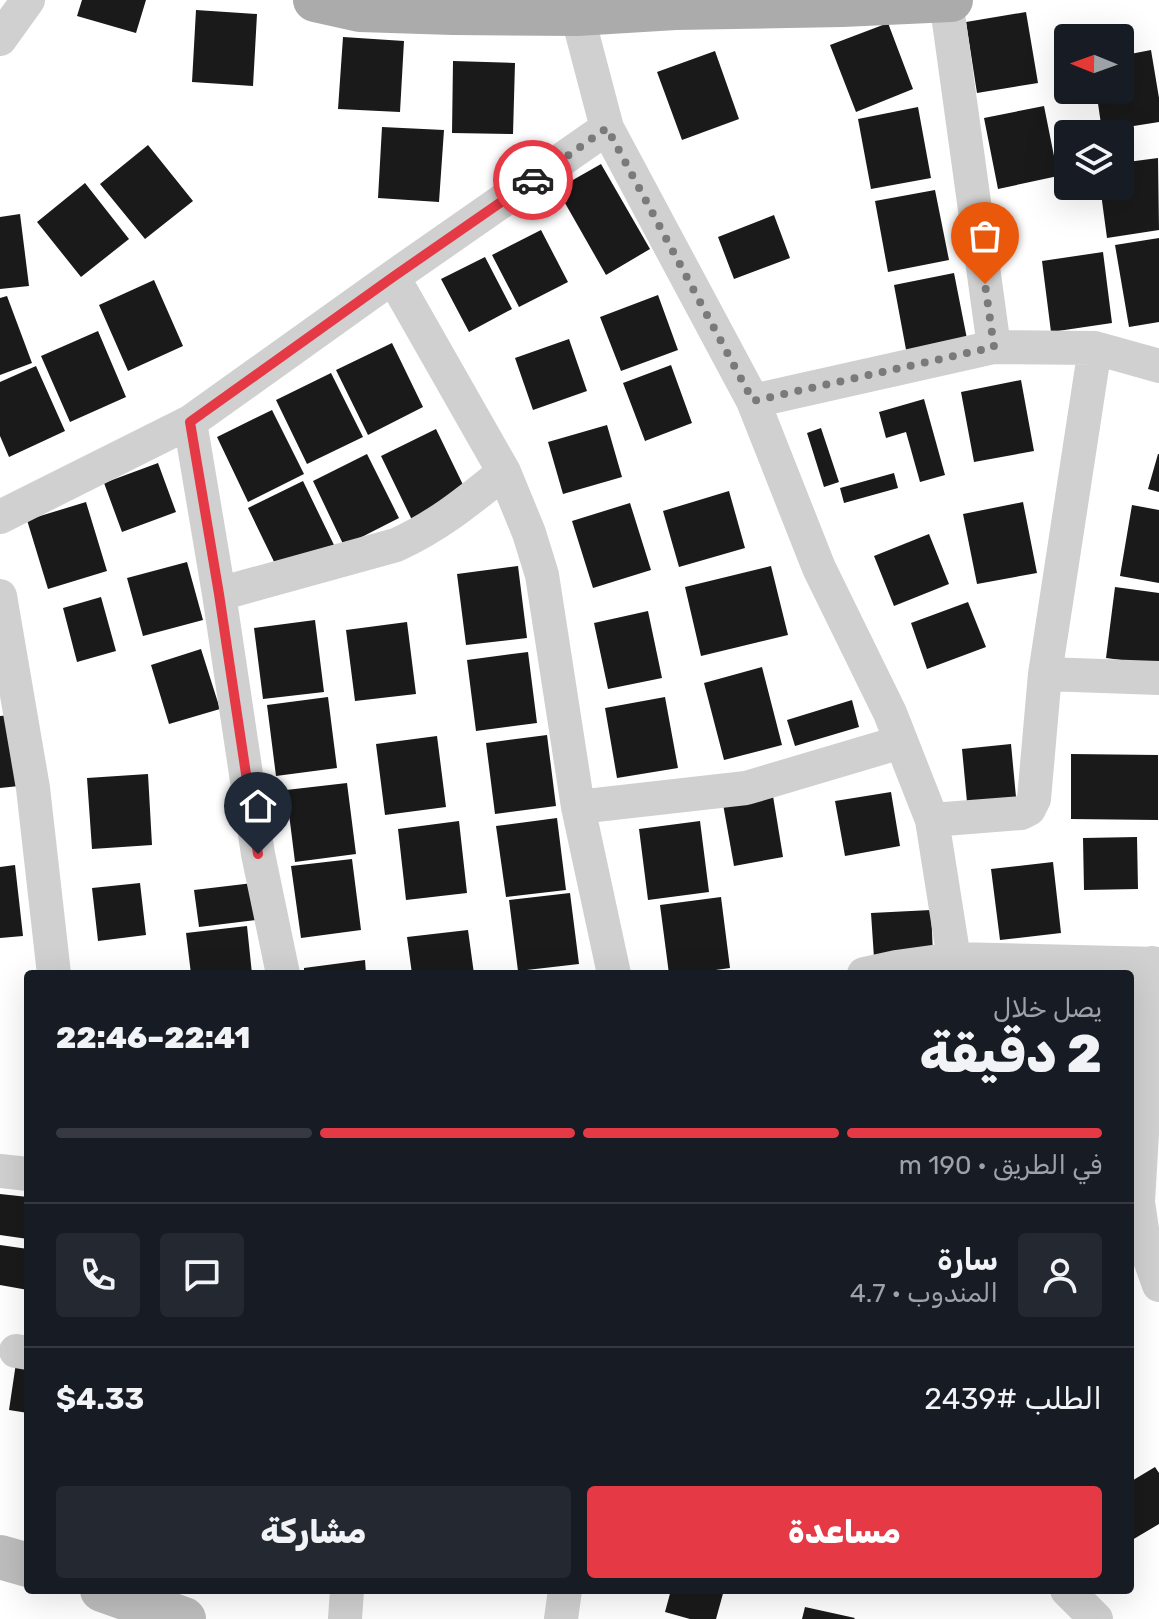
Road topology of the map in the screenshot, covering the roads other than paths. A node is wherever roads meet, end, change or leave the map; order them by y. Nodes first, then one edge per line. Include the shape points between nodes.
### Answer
1 (28, 0) edge
2 (315, 0) edge
3 (948, 0) edge
4 (577, 14) junction
5 (0, 39) edge
6 (607, 128) junction
7 (393, 277) junction
8 (994, 347) junction
9 (1095, 348) junction
10 (1159, 366) edge
11 (753, 401) junction
12 (190, 422) junction
13 (504, 472) junction
14 (0, 517) edge
15 (219, 594) junction
16 (0, 596) edge
17 (1045, 674) junction
18 (1159, 678) edge
19 (901, 742) junction
20 (578, 807) junction
21 (932, 820) junction
22 (954, 959) junction
23 (1156, 964) edge
24 (54, 970) edge
25 (282, 970) edge
26 (613, 970) edge
27 (882, 970) edge
28 (0, 1171) edge
29 (24, 1174) edge
30 (1148, 1202) edge
31 (1159, 1285) edge
32 (0, 1557) edge
33 (24, 1564) edge
34 (113, 1594) edge
35 (347, 1594) edge
36 (564, 1594) edge
37 (1071, 1594) edge
38 (184, 1619) edge
39 (345, 1619) edge
40 (561, 1619) edge
41 (1096, 1619) edge

1 - 5 street
2 - 4 main road via 360,10
3 - 4 main road
3 - 8 street
4 - 6 street
6 - 7 street
6 - 11 street
7 - 12 street
7 - 13 street
8 - 9 street
8 - 11 street
9 - 10 street
9 - 17 street
11 - 19 street via 819,568
12 - 14 street
12 - 15 street
13 - 15 street via 451,515 396,545
13 - 20 street via 542,575
15 - 25 street via 258,854
16 - 24 street via 33,788
17 - 18 street
17 - 21 street via 1037,777 1029,809
19 - 20 street via 746,788
19 - 21 street
20 - 26 street
21 - 22 street
22 - 23 street
22 - 27 street
23 - 30 street
28 - 29 street
30 - 31 street via 1144,1243
32 - 33 main road
34 - 38 main road
35 - 39 street
36 - 40 street
37 - 41 street

